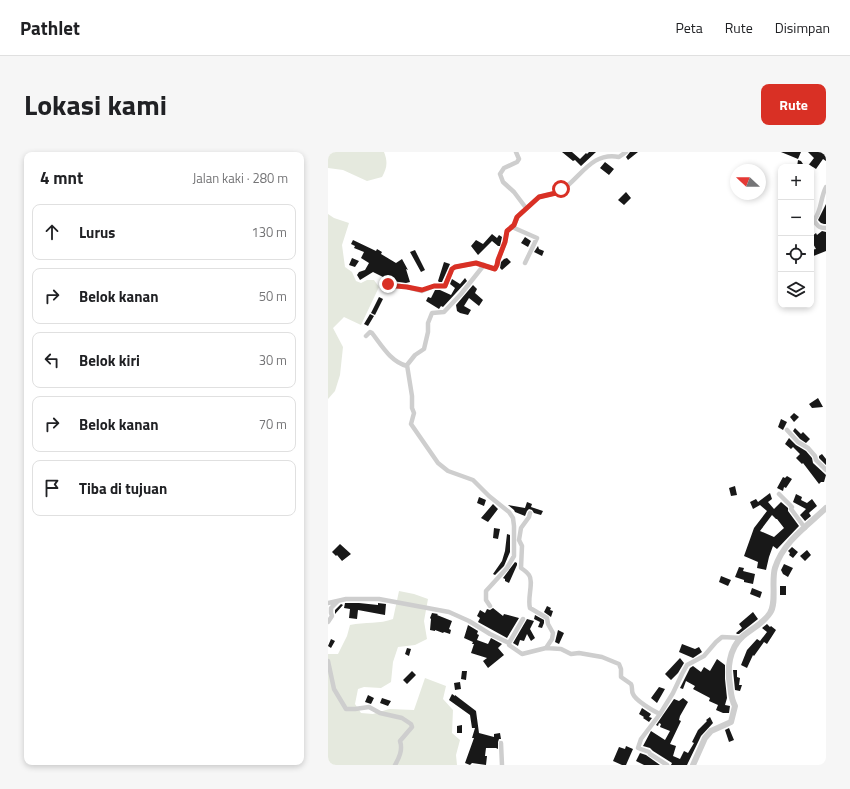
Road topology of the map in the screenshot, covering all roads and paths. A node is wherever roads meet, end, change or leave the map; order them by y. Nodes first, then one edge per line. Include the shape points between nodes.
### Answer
1 (516, 152) edge
2 (626, 152) edge
3 (826, 187) edge
4 (526, 208) junction
5 (512, 227) junction
6 (826, 228) edge
7 (525, 263) dead end
8 (484, 265) junction
9 (386, 280) dead end
10 (366, 336) dead end
11 (407, 366) junction
12 (788, 430) dead end
13 (826, 470) edge
14 (779, 494) dead end
15 (826, 508) edge
16 (530, 514) dead end
17 (805, 528) junction
18 (338, 600) junction
19 (328, 603) edge
20 (490, 606) dead end
21 (523, 619) dead end
22 (328, 622) edge
23 (742, 638) junction
24 (509, 643) junction
25 (546, 648) junction
26 (328, 661) edge
27 (660, 714) junction
28 (501, 743) dead end
29 (395, 765) edge
30 (502, 765) edge
31 (667, 765) edge
32 (693, 765) edge

1 - 4 street via 519,159 517,162 504,168 500,174 503,182
2 - 4 street via 619,157 611,154 598,156 566,187 556,193 539,197
3 - 6 street via 819,215 814,220 817,226
4 - 5 street
5 - 7 street via 537,238
5 - 8 street via 507,231 496,269
8 - 9 street via 476,263 455,267 445,286 422,290 391,285
8 - 11 street via 444,312 432,313 424,349 413,356
10 - 11 street via 372,333 390,356
11 - 20 street via 414,413 411,424 432,455 448,471 473,480 513,518 514,556 507,568 486,591 486,600
12 - 13 street via 798,442 808,448
14 - 17 street
15 - 17 street
16 - 25 street via 521,528 519,540 522,546 521,568 531,579 530,608 547,618 553,633
17 - 23 street via 786,546 775,568 771,613
18 - 19 street
18 - 22 street via 331,608 332,616
18 - 24 street via 379,599 450,612
21 - 24 street
23 - 27 street via 722,637 704,656 687,665
23 - 32 street via 728,666 735,706 731,722 711,731 705,738
24 - 25 street via 522,654
25 - 27 street via 602,657 618,664 621,677 632,685 634,696
26 - 29 street via 334,689 346,709 369,706 380,713 402,718 411,724 412,727 400,741 400,756
27 - 31 street via 641,739 638,748 649,752
28 - 30 street

